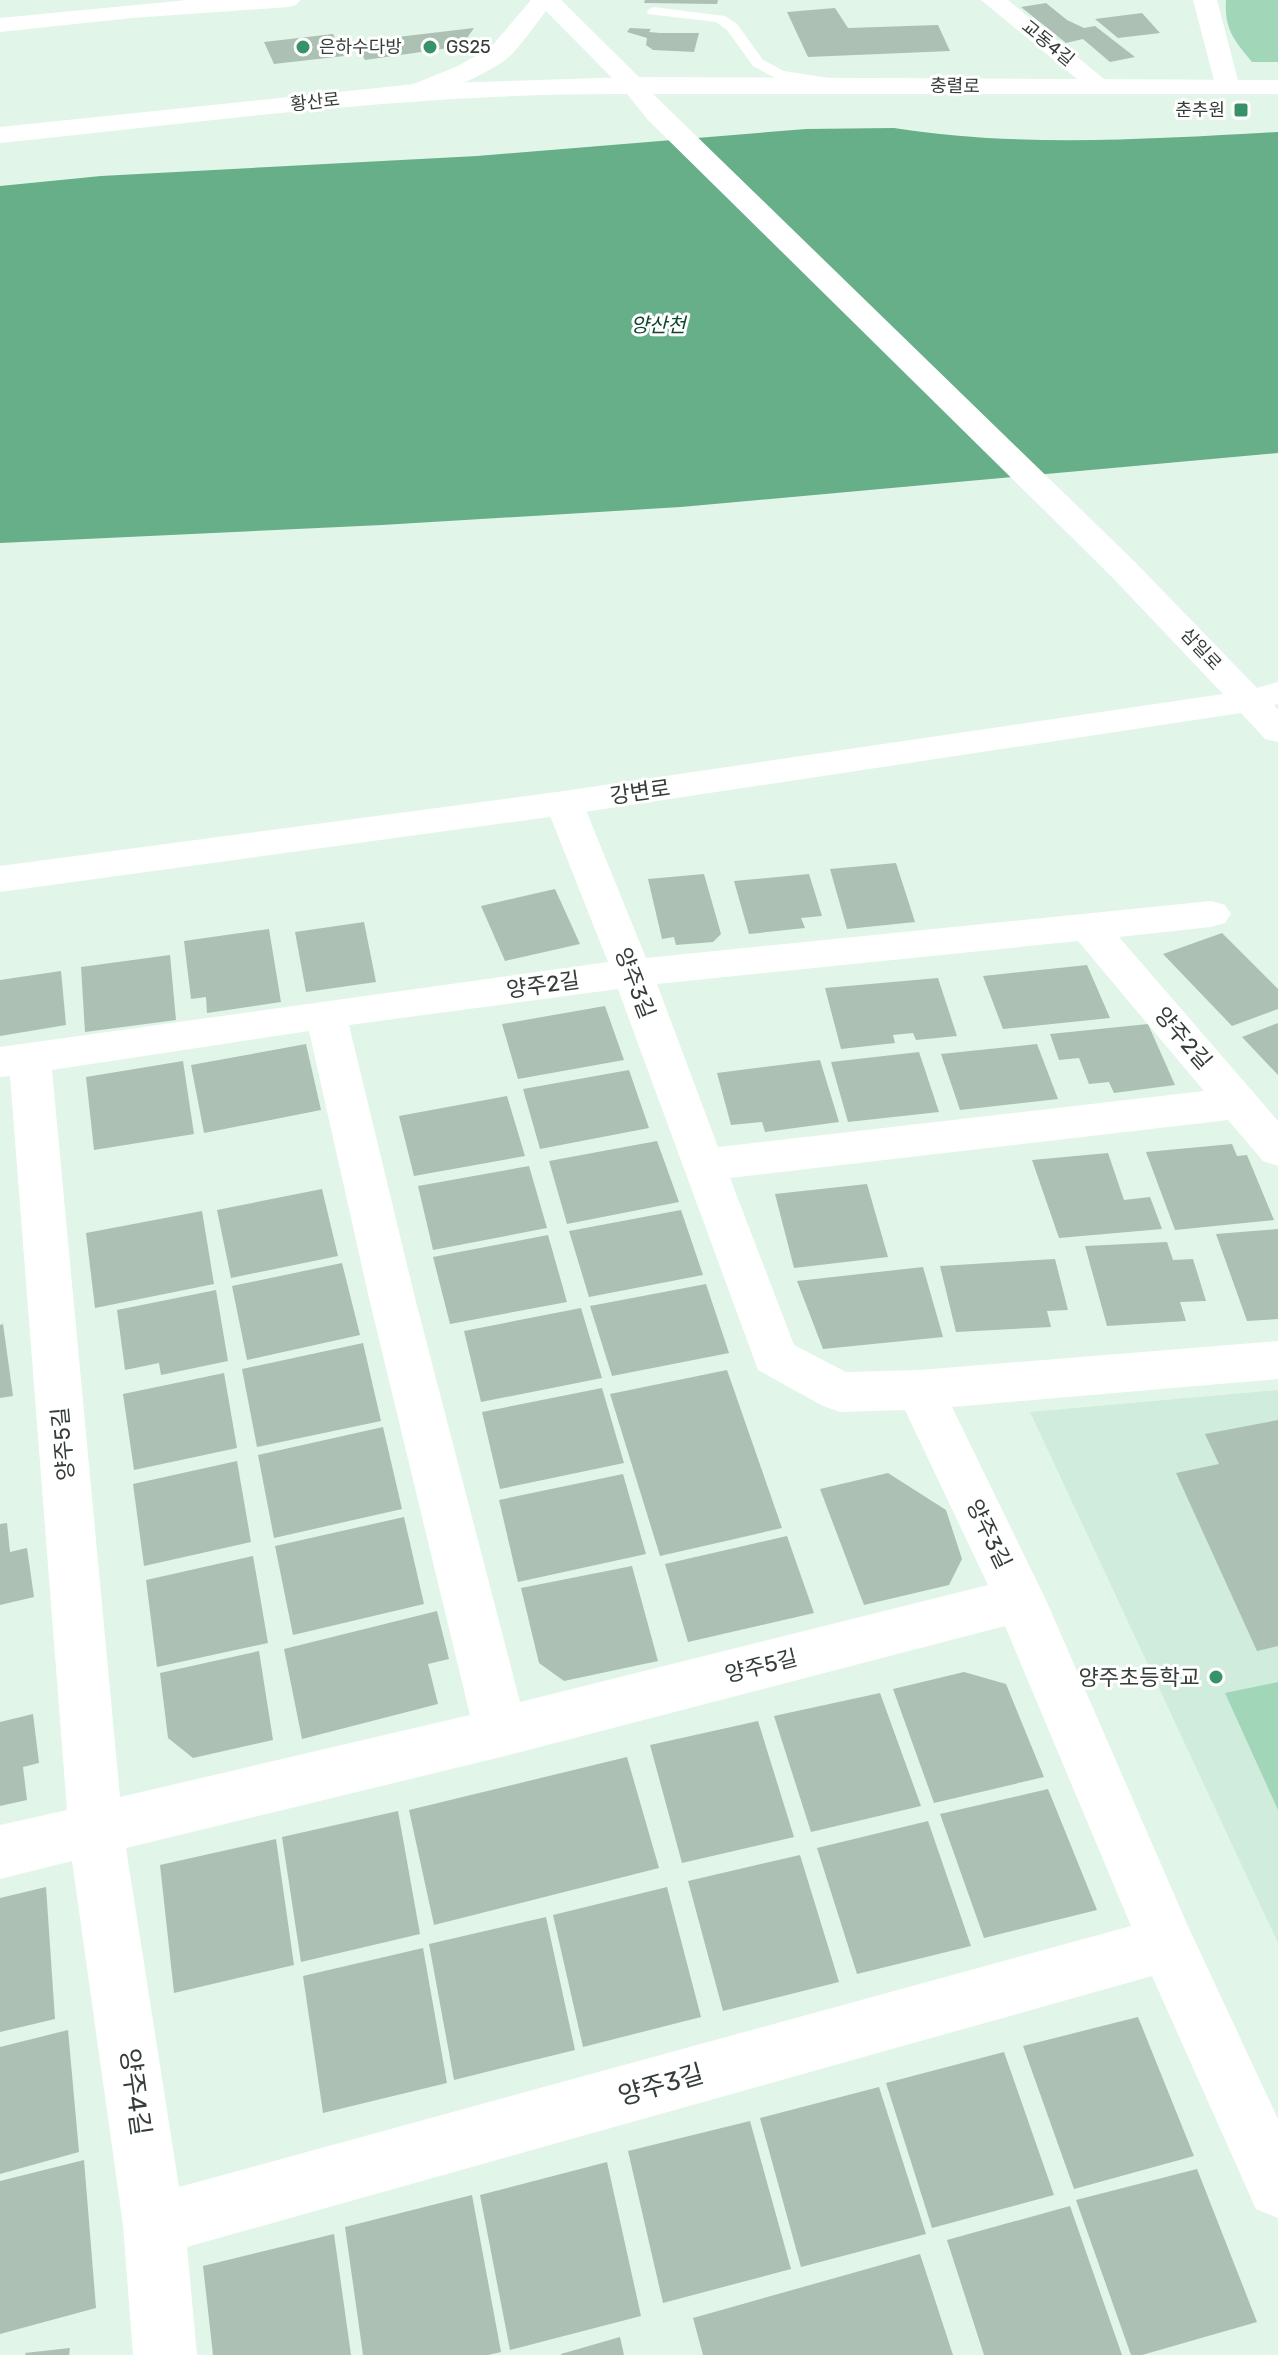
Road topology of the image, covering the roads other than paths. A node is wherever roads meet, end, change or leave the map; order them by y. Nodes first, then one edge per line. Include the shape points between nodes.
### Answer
1 (288, 0) edge
2 (545, 0) edge
3 (993, 0) edge
4 (1205, 0) edge
5 (240, 2) edge
6 (653, 11) dead end
7 (0, 25) edge
8 (632, 84) junction
9 (858, 86) junction
10 (1278, 87) edge
11 (1103, 88) junction
12 (1228, 88) junction
13 (415, 92) junction
14 (0, 135) edge
15 (1263, 697) edge
16 (1278, 731) edge
17 (564, 803) junction
18 (0, 879) edge
19 (1211, 914) dead end
20 (1088, 927) junction
21 (632, 973) junction
22 (326, 1014) junction
23 (15, 1060) edge
24 (1239, 1103) junction
25 (1278, 1150) edge
26 (703, 1165) junction
27 (1278, 1360) edge
28 (920, 1390) junction
29 (1020, 1600) junction
30 (501, 1732) junction
31 (96, 1831) junction
32 (0, 1852) edge
33 (1167, 1944) junction
34 (1278, 2187) edge
35 (154, 2225) junction
36 (165, 2355) edge

1 - 5 street
2 - 8 street
2 - 13 street via 500,52
3 - 11 street, 교동4길
4 - 12 street
5 - 7 street
6 - 9 lane via 720,19 758,63 780,75
8 - 9 street, 충렬로
8 - 13 street, 황산로
8 - 15 street, 삼일로 via 657,115 1114,560
9 - 11 street, 충렬로
10 - 12 street, 충렬로
11 - 12 street, 충렬로
13 - 14 street, 황산로
15 - 16 street, 삼일로
15 - 17 street, 강변로
17 - 18 street, 강변로
17 - 21 street, 양주3길
19 - 20 street, 양주2길
20 - 21 street, 양주2길
20 - 24 street, 양주2길
21 - 22 street, 양주2길
21 - 26 street, 양주3길
22 - 23 street, 양주2길
22 - 30 street
23 - 31 street, 양주5길
24 - 25 street, 양주2길
24 - 26 street
26 - 28 street, 양주3길 via 775,1357 840,1392
27 - 28 street, 양주3길
28 - 29 street, 양주3길
29 - 30 street, 양주5길
29 - 33 street, 양주3길
30 - 31 street, 양주5길
31 - 32 street, 양주5길
31 - 35 street, 양주4길
33 - 34 street, 양주3길
33 - 35 street, 양주3길
35 - 36 street, 양주4길

